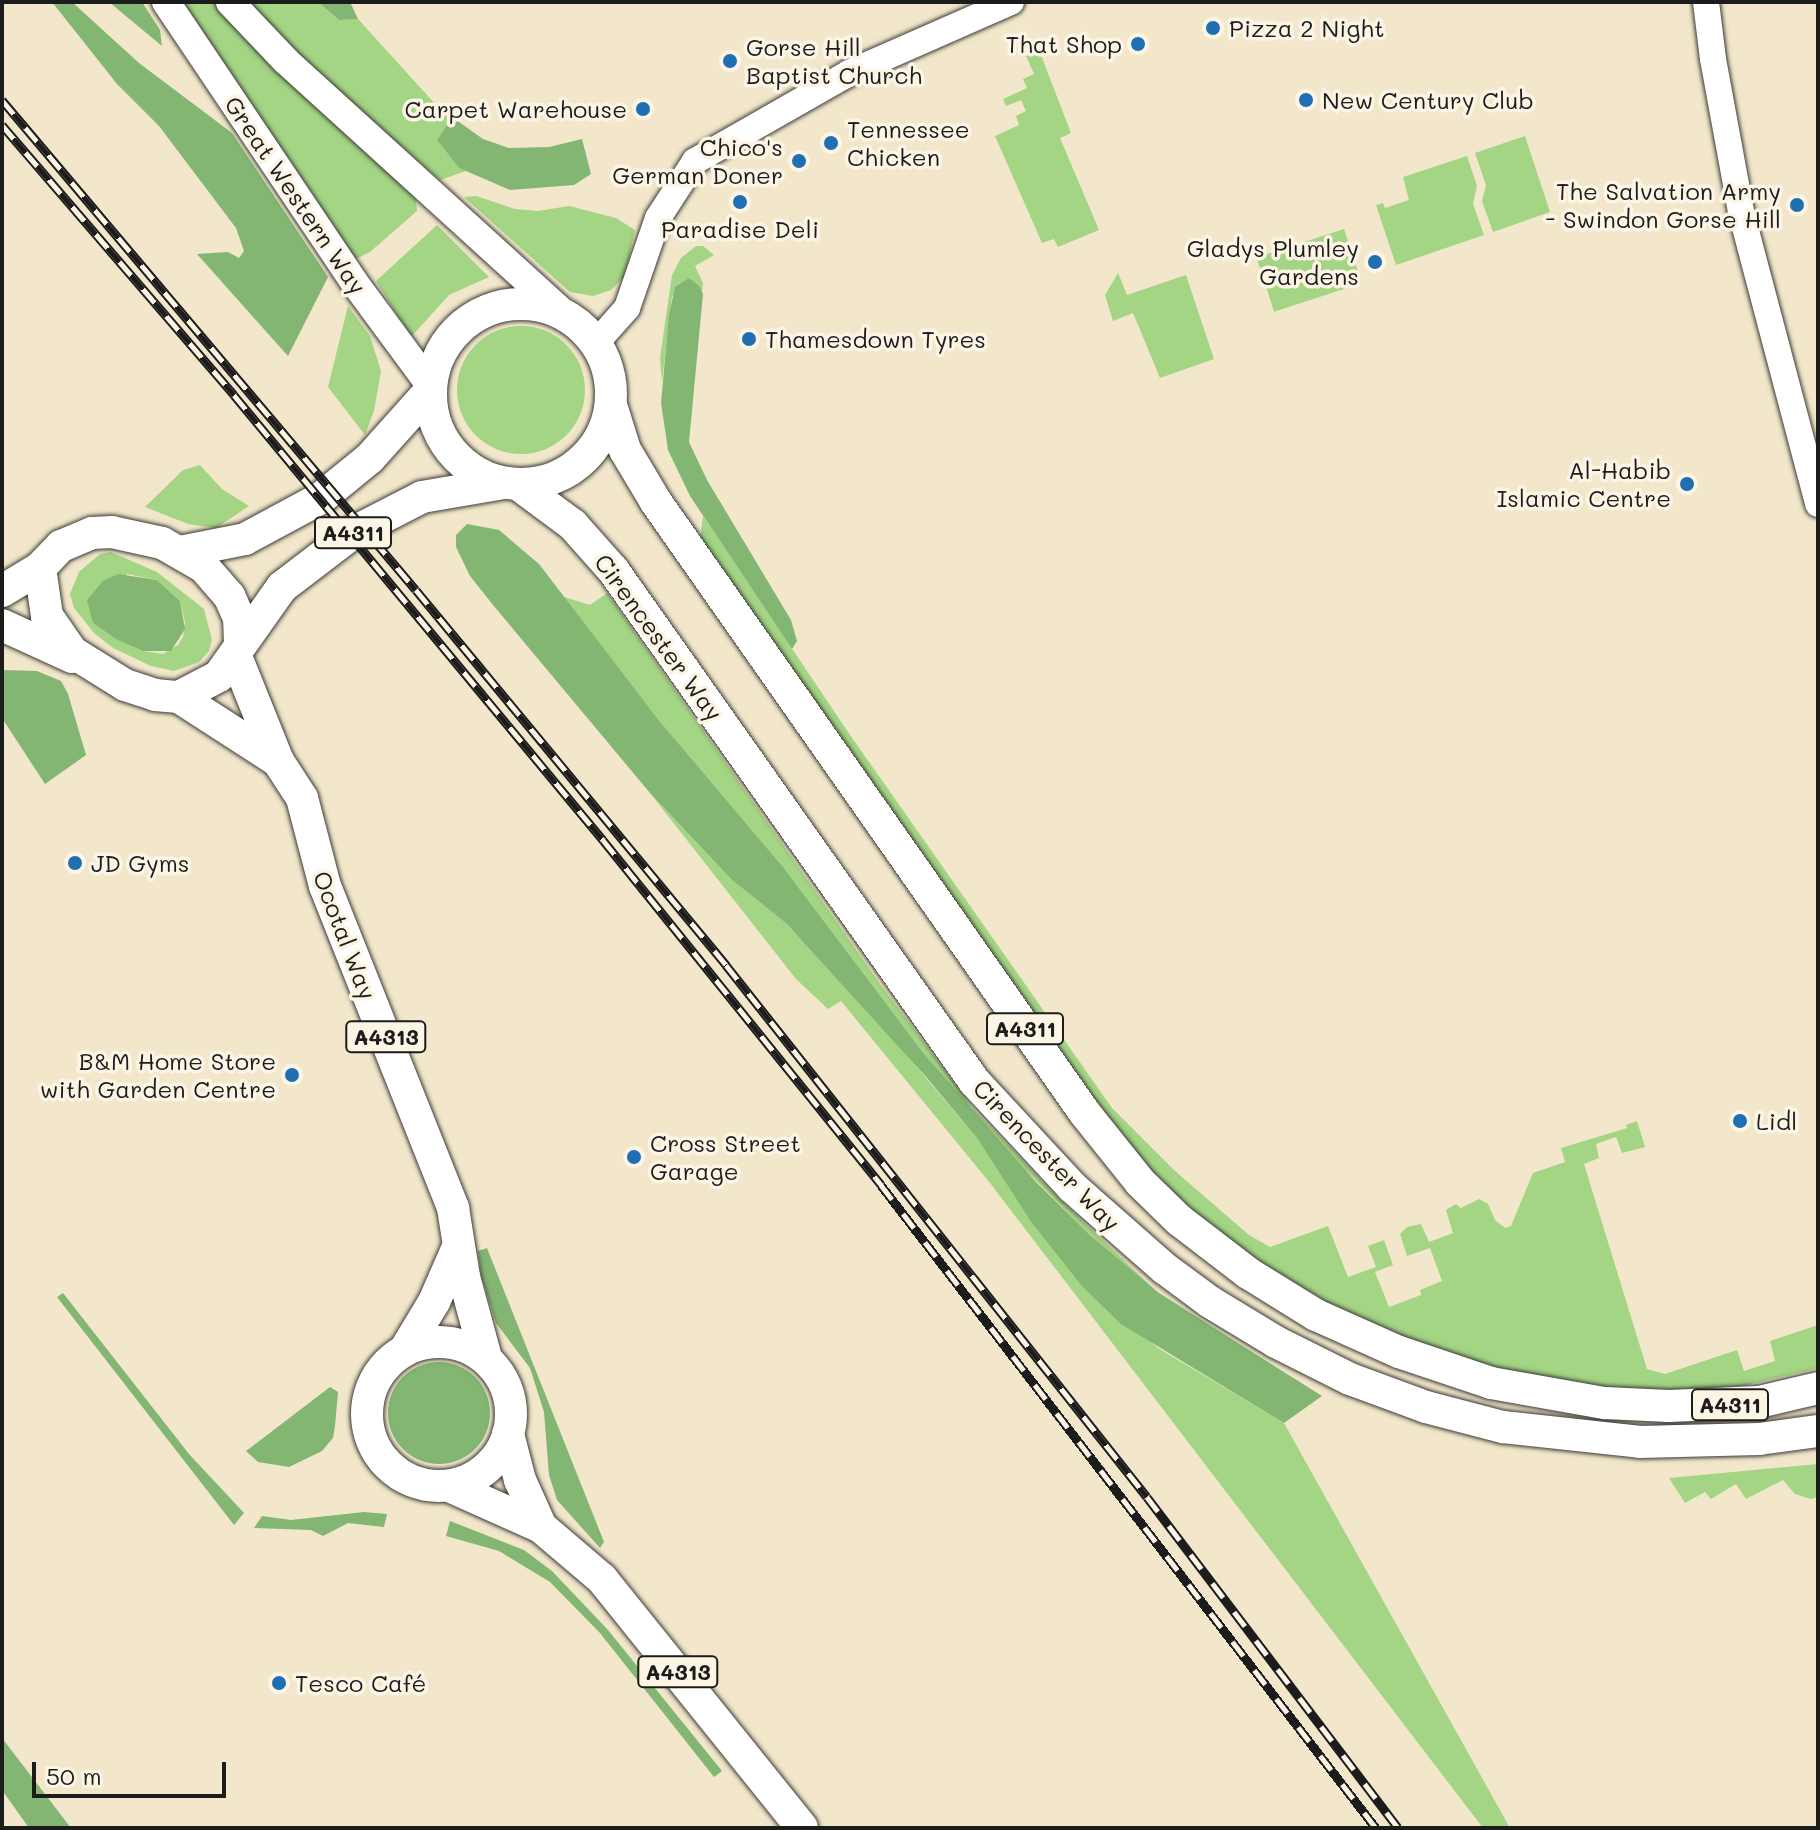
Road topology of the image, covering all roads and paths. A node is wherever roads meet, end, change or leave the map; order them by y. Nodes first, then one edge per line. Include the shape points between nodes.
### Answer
1 (166, 2) edge
2 (230, 2) edge
3 (1011, 2) edge
4 (1706, 2) edge
5 (563, 313) junction
6 (596, 343) junction
7 (430, 388) junction
8 (611, 405) junction
9 (511, 484) junction
10 (1818, 504) edge
11 (180, 552) junction
12 (40, 568) junction
13 (2, 591) edge
14 (2, 625) edge
15 (238, 649) junction
16 (86, 663) junction
17 (179, 697) junction
18 (278, 761) junction
19 (458, 1247) junction
20 (405, 1350) junction
21 (486, 1358) junction
22 (1818, 1388) edge
23 (1818, 1431) edge
24 (508, 1434) junction
25 (449, 1486) junction
26 (541, 1527) junction
27 (802, 1828) edge

1 - 7 main road, Great Western Way
2 - 5 main road via 286,61
3 - 6 street via 849,73 695,161 658,218 627,308
4 - 10 street via 1741,212
5 - 6 main road, A4311
5 - 7 main road, A4311 via 525,303 469,319 442,348
6 - 8 main road, A4311 via 611,383
7 - 9 main road, A4311 via 432,413 450,451 465,466
7 - 11 main road, A4311 via 380,448 321,498 245,539
8 - 9 main road, A4311 via 607,423 587,456 556,477
8 - 22 main road, Cirencester Way / A4311 via 625,450 656,502 1084,1112 1140,1182 1179,1220 1248,1273 1316,1315 1399,1352 1491,1383 1605,1403 1697,1406 1759,1402
9 - 15 main road, A4311 via 422,497 354,532 282,587
9 - 23 main road, Cirencester Way / A4311 via 573,525 613,570 974,1081 1072,1187 1198,1293 1276,1342 1350,1379 1503,1427 1640,1442 1759,1439
11 - 12 main road via 140,536 92,533 61,546
11 - 15 main road via 204,567 229,596 239,618
12 - 13 main road
12 - 16 main road via 47,616 60,640
14 - 16 main road
15 - 17 main road via 219,676
15 - 18 main road, Ocotal Way / A4313
16 - 17 main road via 125,685
17 - 18 main road, Ocotal Way / A4313
18 - 19 main road, Ocotal Way / A4313 via 302,798 325,886 453,1208
19 - 20 main road, A4313
19 - 21 main road, Ocotal Way / A4313
20 - 21 main road via 446,1341
20 - 25 main road, A4313 via 384,1367 370,1391 371,1440 389,1467 407,1479
21 - 24 main road, A4313 via 508,1393
24 - 25 main road via 489,1466
24 - 26 main road, A4313 via 520,1480
25 - 26 main road, A4313
26 - 27 main road, A4313 via 613,1591

